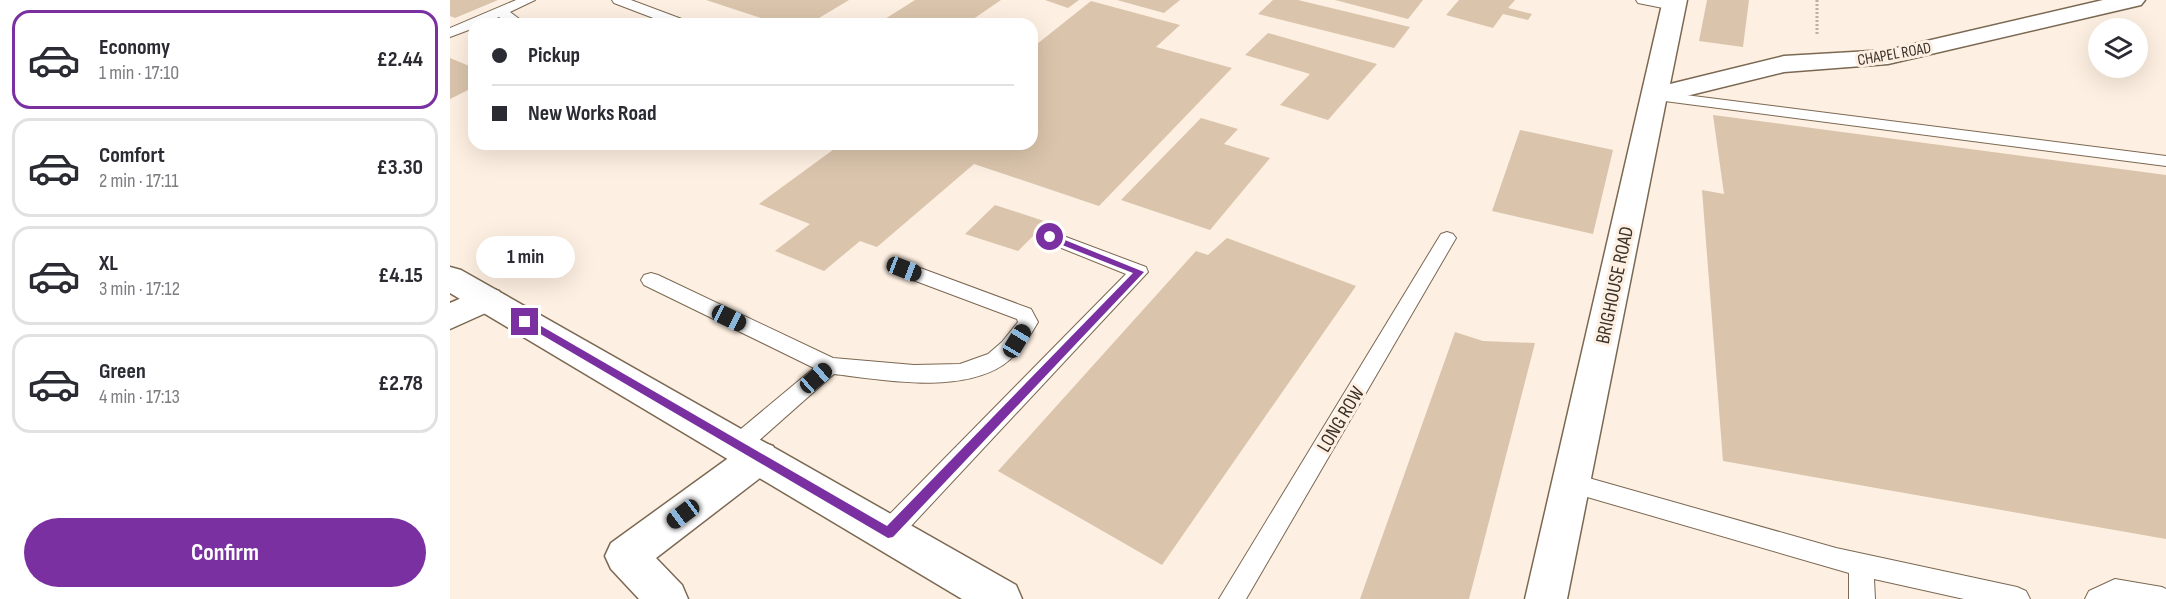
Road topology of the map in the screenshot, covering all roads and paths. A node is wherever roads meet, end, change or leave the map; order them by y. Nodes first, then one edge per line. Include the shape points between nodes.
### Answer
1 (528, 0) edge
2 (619, 0) edge
3 (1817, 0) edge
4 (2133, 0) edge
5 (1664, 2) edge
6 (500, 12) junction
7 (486, 18) edge
8 (510, 18) edge
9 (666, 18) edge
10 (468, 25) edge
11 (450, 33) edge
12 (1822, 62) junction
13 (1654, 96) junction
14 (2166, 161) edge
15 (1050, 237) dead end
16 (1447, 238) dead end
17 (904, 269) dead end
18 (450, 278) edge
19 (651, 280) dead end
20 (487, 299) junction
21 (450, 317) edge
22 (830, 366) junction
23 (748, 451) junction
24 (1571, 483) junction
25 (888, 533) junction
26 (1861, 564) junction
27 (1554, 589) edge
28 (667, 599) edge
29 (1000, 599) edge
30 (1232, 599) edge
31 (1862, 599) edge
32 (2017, 599) edge
33 (2098, 599) edge
34 (2162, 599) edge

1 - 6 lane
2 - 9 lane
3 - 12 path
4 - 12 street, CHAPEL ROAD via 1887,57
5 - 13 street, BRIGHOUSE ROAD
6 - 7 lane
6 - 8 lane
10 - 11 lane
12 - 13 street, CHAPEL ROAD via 1784,64
13 - 14 lane
13 - 24 street, BRIGHOUSE ROAD
15 - 25 lane via 1139,272
16 - 30 lane, LONG ROW
17 - 22 lane via 1024,314 1028,322 1017,341 993,362 959,372 904,374
18 - 20 street
19 - 22 lane
20 - 21 street
20 - 23 street
22 - 23 lane
23 - 25 street
23 - 28 street via 626,556
24 - 26 lane
24 - 27 street, BRIGHOUSE ROAD
25 - 29 street
26 - 31 lane
26 - 32 lane
33 - 34 lane via 2115,591

